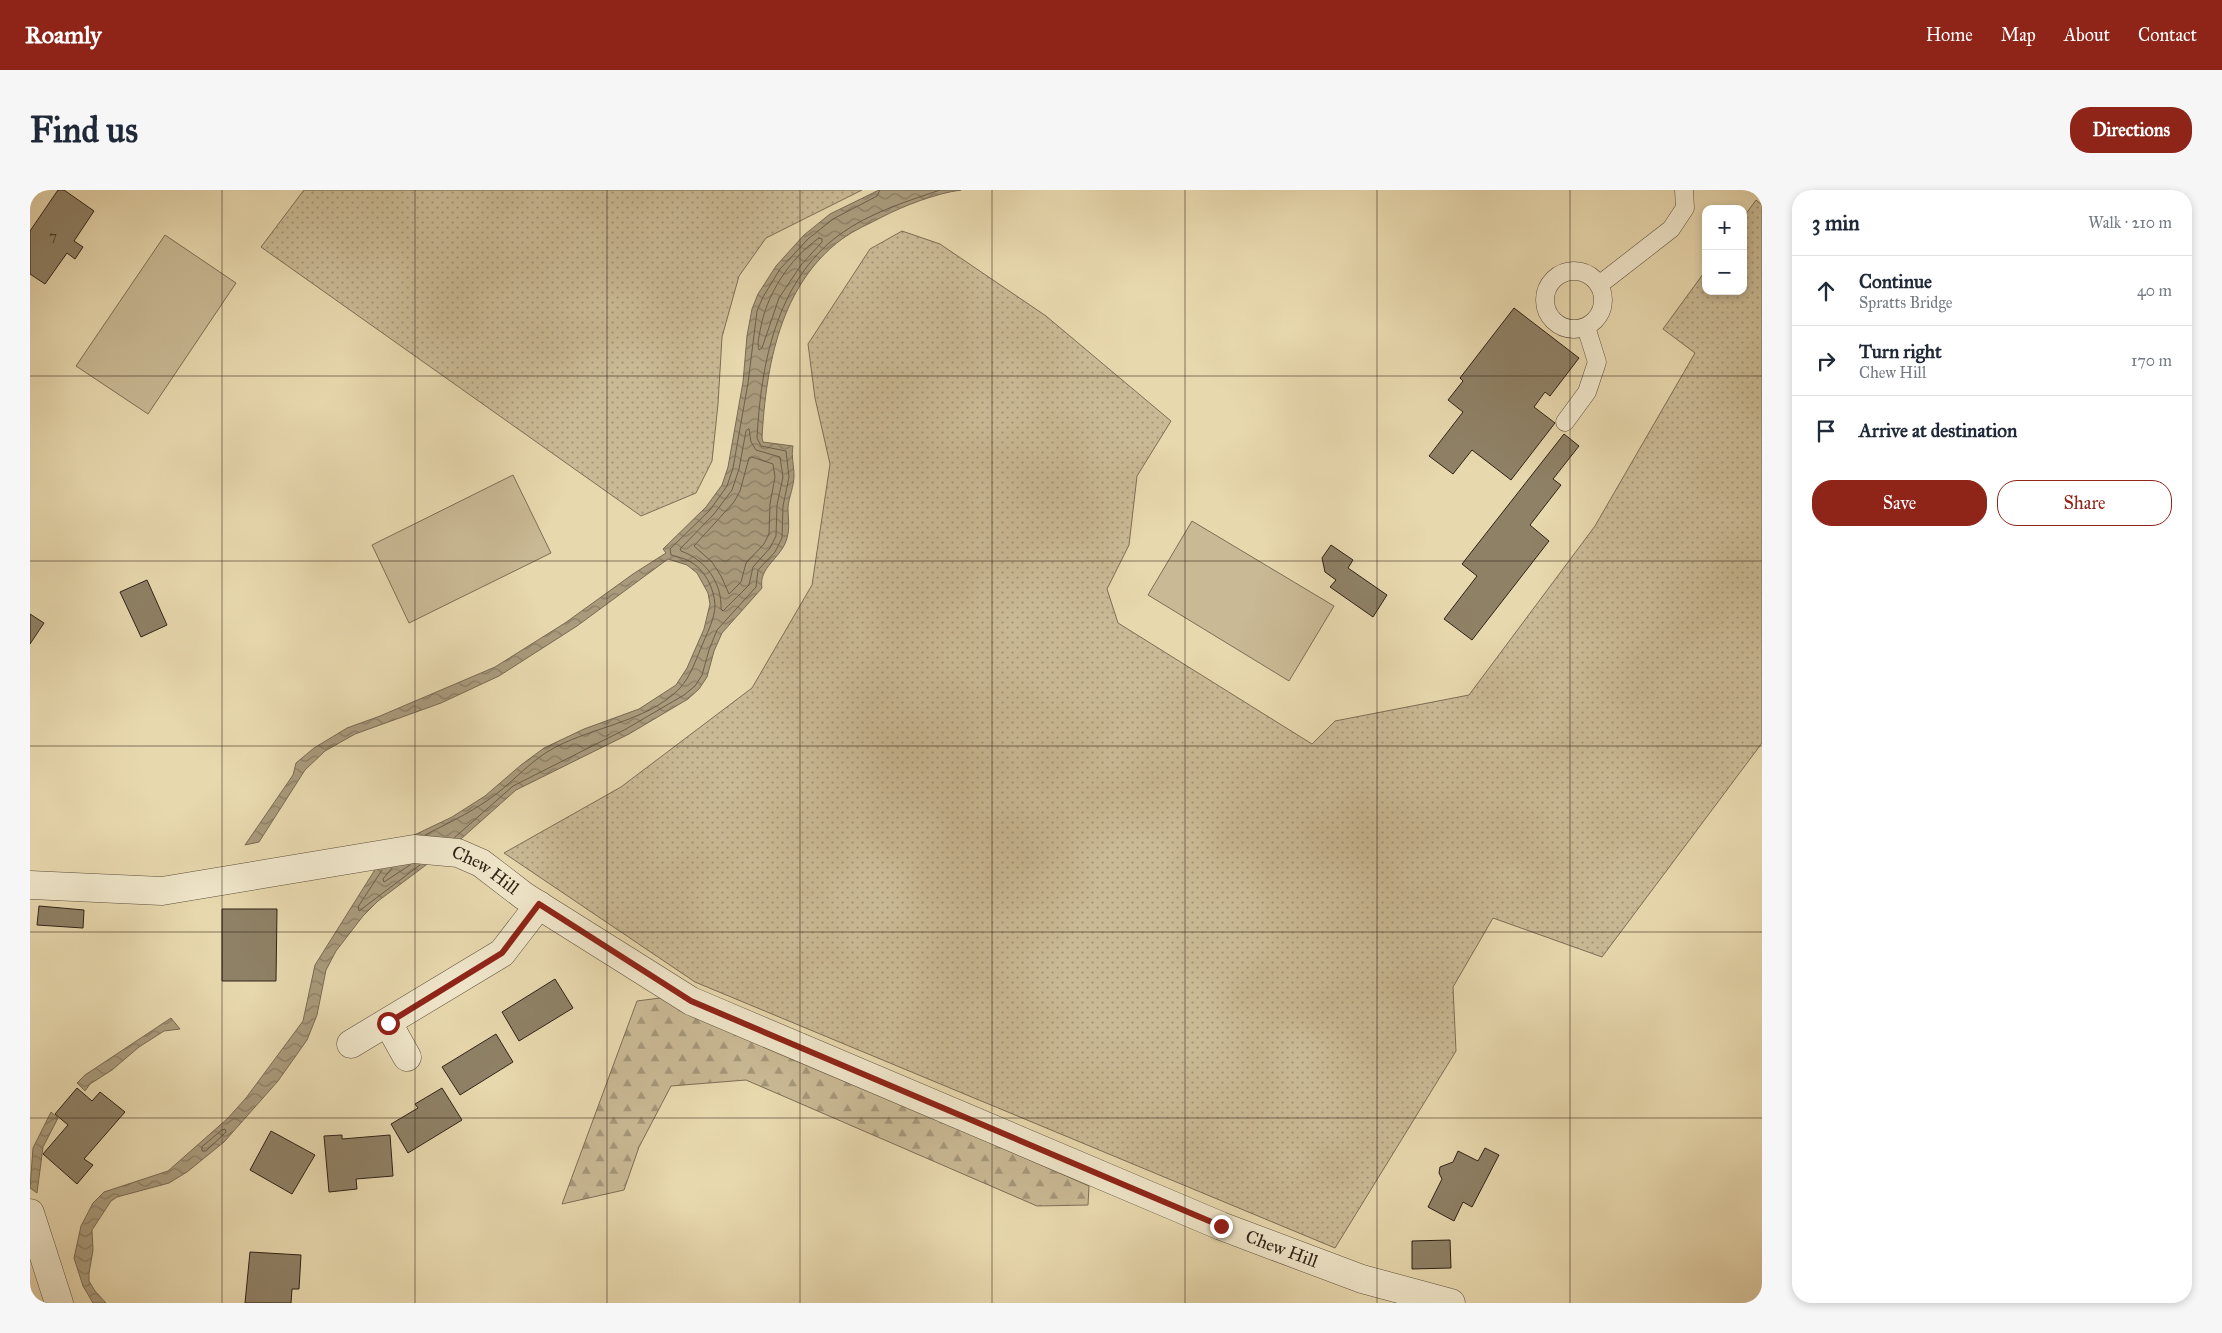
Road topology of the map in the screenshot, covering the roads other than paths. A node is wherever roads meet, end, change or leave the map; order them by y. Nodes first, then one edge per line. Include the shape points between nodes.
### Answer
1 (1684, 190) edge
2 (1599, 285) junction
3 (1586, 327) junction
4 (1566, 422) dead end
5 (30, 884) edge
6 (539, 904) junction
7 (388, 1023) junction
8 (351, 1044) dead end
9 (407, 1057) dead end
10 (36, 1213) edge
11 (59, 1303) edge
12 (1451, 1303) edge

1 - 2 lane via 1685,208 1671,230
2 - 3 lane via 1604,301 1599,317
2 - 3 lane via 1588,274 1571,271 1556,277 1546,291 1546,308 1555,322 1569,329
3 - 4 lane via 1597,362 1587,392
5 - 6 street, Chew Hill via 162,891 414,849 458,853 481,863
6 - 7 street via 502,953
6 - 12 street, Chew Hill via 691,1001 1221,1226 1362,1279
7 - 8 street
7 - 9 street
10 - 11 street

